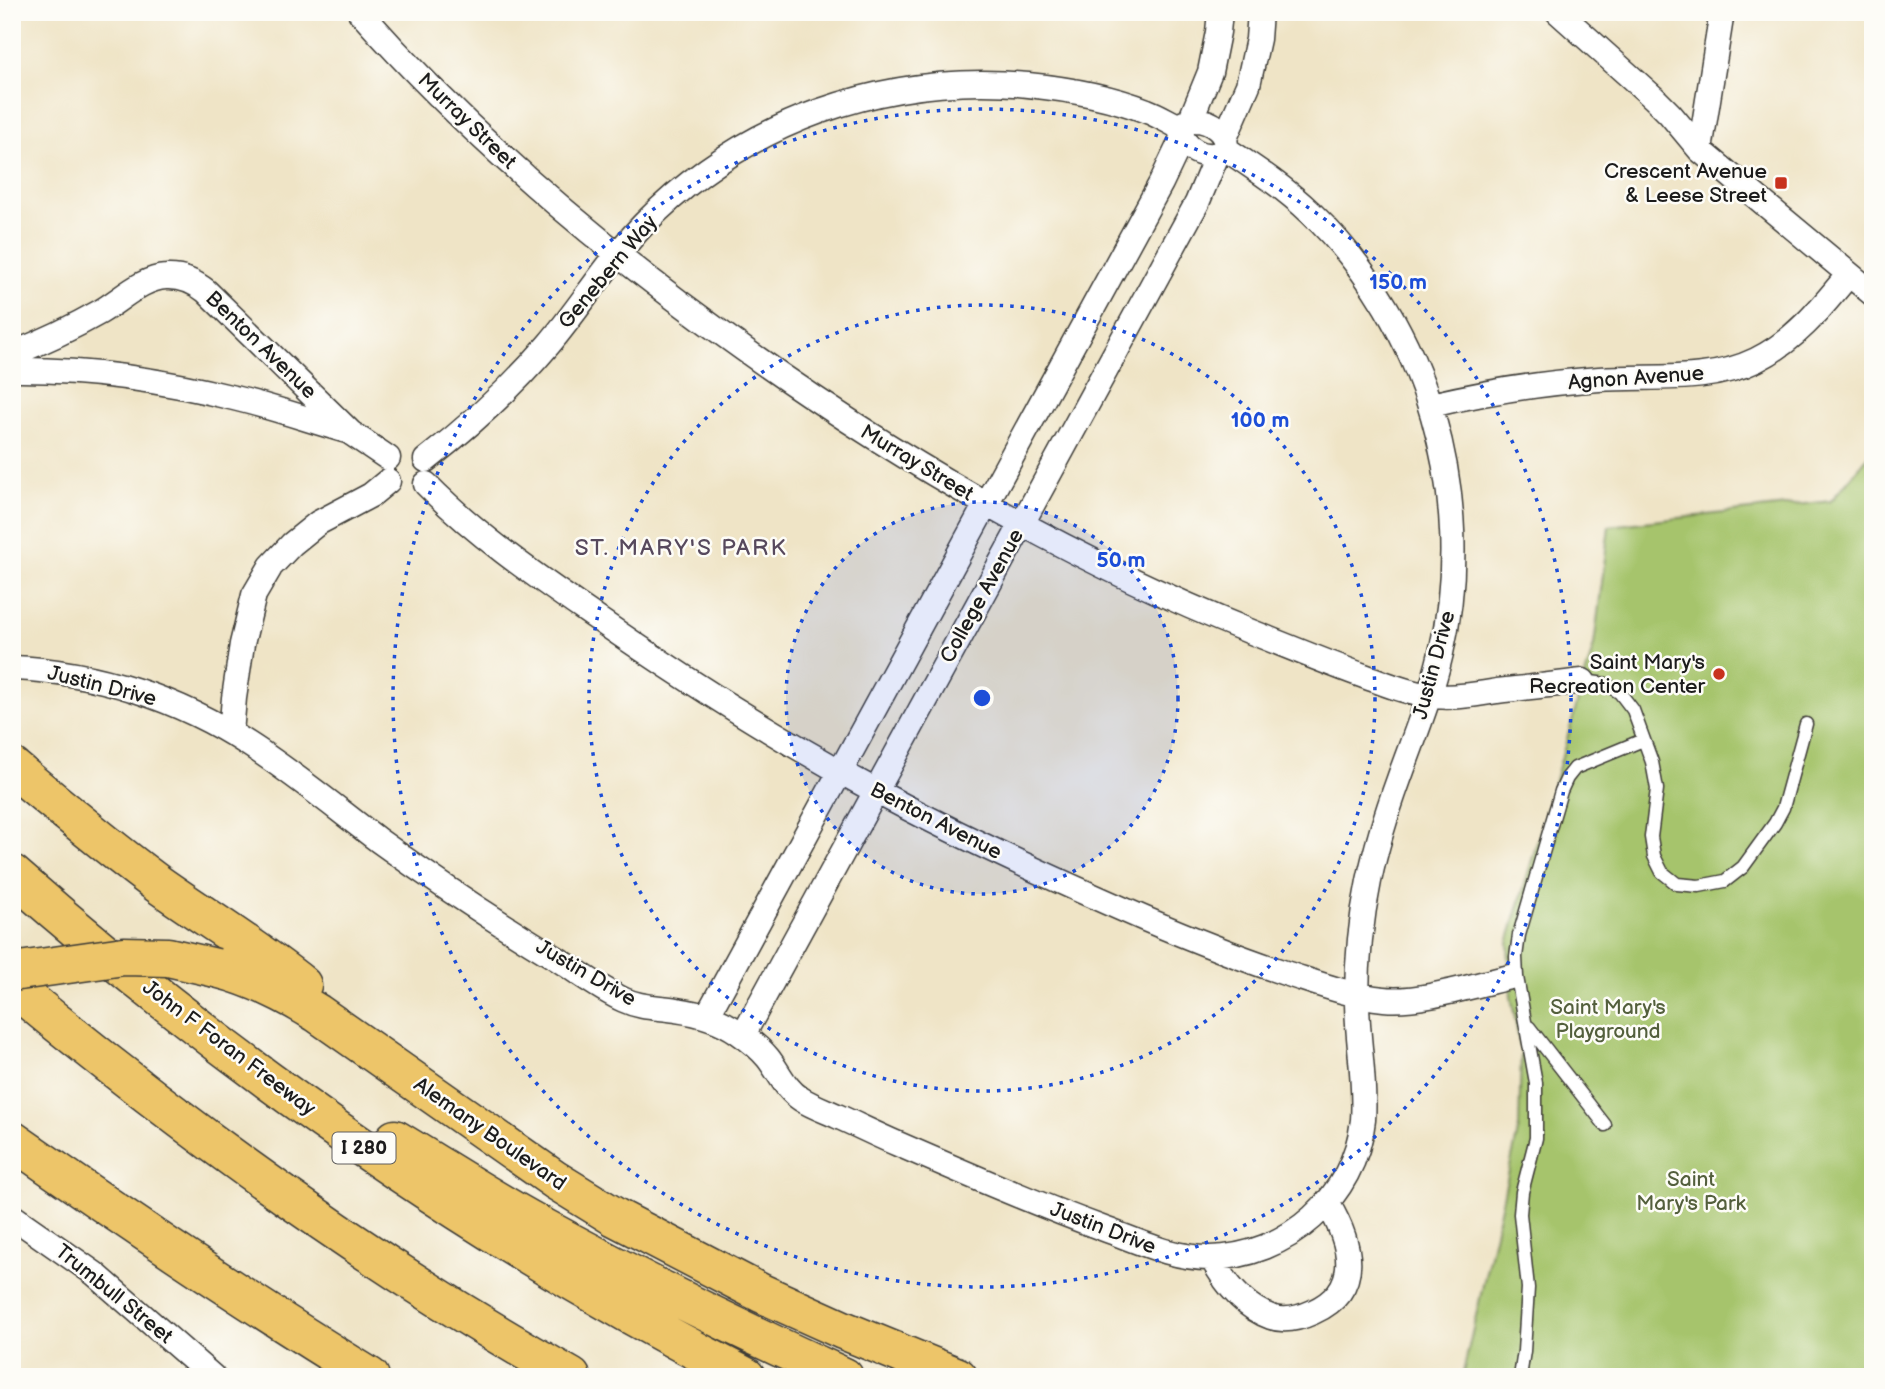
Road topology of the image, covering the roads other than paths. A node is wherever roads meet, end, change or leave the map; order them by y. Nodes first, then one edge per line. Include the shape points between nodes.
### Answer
1 (360, 12) edge
2 (1220, 12) edge
3 (1260, 12) edge
4 (1558, 12) edge
5 (1722, 12) edge
6 (1184, 129) junction
7 (1223, 147) junction
8 (1700, 150) junction
9 (616, 255) junction
10 (1849, 274) junction
11 (1873, 294) edge
12 (12, 354) edge
13 (12, 370) edge
14 (1431, 405) junction
15 (351, 433) junction
16 (388, 470) junction
17 (426, 472) junction
18 (985, 504) junction
19 (1021, 524) junction
20 (12, 668) edge
21 (1583, 681) joint
22 (1430, 696) junction
23 (1806, 724) dead end
24 (231, 733) junction
25 (1643, 740) junction
26 (12, 767) edge
27 (840, 771) junction
28 (875, 791) junction
29 (12, 874) edge
30 (12, 972) edge
31 (1510, 977) dead end
32 (12, 986) edge
33 (1357, 995) junction
34 (168, 1003) junction
35 (707, 1016) junction
36 (1526, 1024) junction
37 (743, 1035) junction
38 (1605, 1125) dead end
39 (484, 1131) junction
40 (12, 1140) edge
41 (1328, 1203) junction
42 (12, 1216) edge
43 (1212, 1258) junction
44 (443, 1300) junction
45 (213, 1377) edge
46 (370, 1377) edge
47 (523, 1377) edge
48 (571, 1377) edge
49 (746, 1377) edge
50 (844, 1377) edge
51 (958, 1377) edge
52 (1520, 1377) edge

1 - 9 street, Murray Street via 453,110
2 - 6 street, College Avenue via 1210,72
3 - 7 street, College Avenue via 1248,85
4 - 8 street via 1654,98
5 - 8 street
6 - 7 street, Genebern Way via 1199,120 1210,123 1220,130
6 - 9 street, Genebern Way via 1137,107 1052,87 992,82 877,94 824,109 720,161 679,191
6 - 18 street, College Avenue via 1161,183
7 - 14 street, Justin Drive via 1273,180 1352,258 1385,306
7 - 19 street, College Avenue via 1197,203
8 - 10 street
9 - 17 street, Genebern Way via 524,373
9 - 18 street, Murray Street via 801,390
10 - 11 street
10 - 14 street, Agnon Avenue via 1784,343 1726,371 1513,388
12 - 15 street, Benton Avenue via 54,336 144,284 176,277 206,291
13 - 15 street, Benton Avenue via 103,374 170,384 236,398
14 - 22 street, Justin Drive via 1443,452 1454,550 1442,651
15 - 16 street, Benton Avenue
16 - 17 street via 406,486 420,486
16 - 24 street via 371,495 318,523 271,566 254,595 242,643
17 - 27 street, Benton Avenue via 452,510 498,547 705,690
18 - 19 street, Murray Street
18 - 27 street, College Avenue
19 - 22 street, Murray Street via 1215,618 1396,688
19 - 28 street, College Avenue
20 - 24 street, Justin Drive via 58,671 116,684 179,707
21 - 22 street, Murray Street
21 - 25 lane via 1606,684 1620,693 1633,710
22 - 33 street, Justin Drive via 1396,786 1369,884
23 - 25 lane via 1775,823 1726,881 1699,887 1677,884 1662,872 1654,856 1651,837 1657,789
24 - 35 street, Justin Drive via 467,901 624,1000
25 - 36 lane via 1575,768 1561,791 1519,935 1517,977
26 - 39 main road via 158,883 278,965
27 - 28 street, Benton Avenue
27 - 35 street, College Avenue
28 - 33 street, Benton Avenue via 1175,932
28 - 37 street, College Avenue
29 - 34 main road, John F Foran Freeway / I 280
30 - 39 main road, Alemany Boulevard, bridge via 124,956 168,957 240,973 291,996
31 - 33 street, Benton Avenue via 1412,999
32 - 44 main road via 230,1156
33 - 41 street, Justin Drive via 1364,1112 1360,1143
34 - 49 main road, John F Foran Freeway / I 280 via 304,1106 446,1202 632,1315
34 - 50 main road via 535,1223 663,1291
35 - 37 street, Justin Drive
36 - 38 lane
36 - 52 lane via 1536,1083 1536,1138 1520,1214 1528,1288
37 - 43 street, Justin Drive via 767,1057 786,1086 813,1105 1079,1220 1176,1255
39 - 51 main road, Alemany Boulevard via 615,1217 686,1255 843,1330
40 - 46 main road via 177,1254
41 - 43 street, Justin Drive via 1277,1242
41 - 43 street via 1346,1242 1349,1267 1342,1288 1318,1310 1295,1318 1272,1318 1238,1297
42 - 45 street, Trumbull Street via 94,1273
44 - 47 main road
44 - 48 main road

